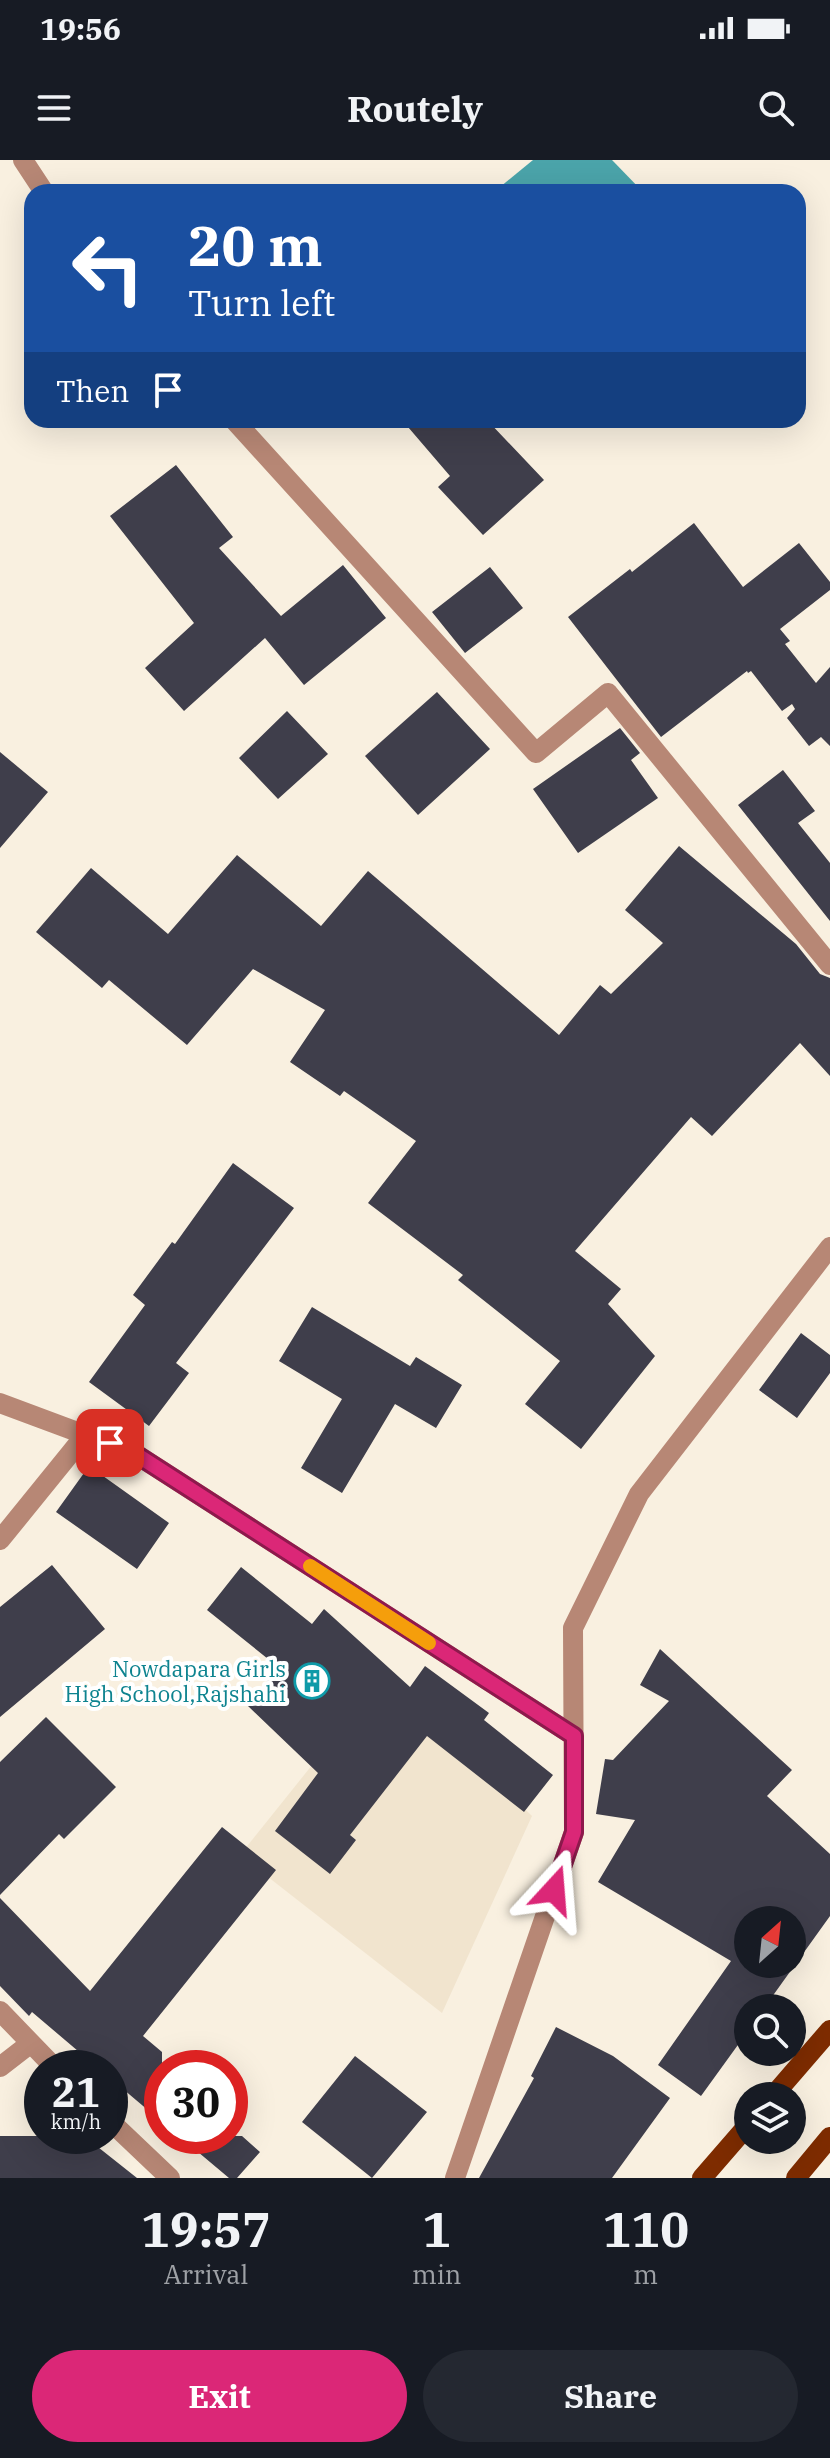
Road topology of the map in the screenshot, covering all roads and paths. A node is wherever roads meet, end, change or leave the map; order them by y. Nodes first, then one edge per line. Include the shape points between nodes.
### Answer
1 (23, 160) edge
2 (39, 184) edge
3 (241, 428) edge
4 (830, 965) edge
5 (830, 1247) edge
6 (0, 1403) edge
7 (86, 1434) junction
8 (0, 1540) edge
9 (574, 1736) junction
10 (0, 2011) edge
11 (830, 2030) edge
12 (31, 2043) junction
13 (38, 2050) edge
14 (0, 2067) edge
15 (785, 2082) edge
16 (830, 2137) edge
17 (128, 2138) edge
18 (734, 2141) edge
19 (170, 2178) edge
20 (455, 2178) edge
21 (702, 2178) edge
22 (796, 2178) edge

1 - 2 street
3 - 4 street via 536,753 608,693
5 - 9 street via 639,1494 573,1628
6 - 7 street
7 - 8 street
7 - 9 street via 134,1453
9 - 20 street via 574,1832
10 - 12 street
11 - 15 main road
12 - 13 street
12 - 14 street
16 - 22 main road
17 - 19 street
18 - 21 main road

